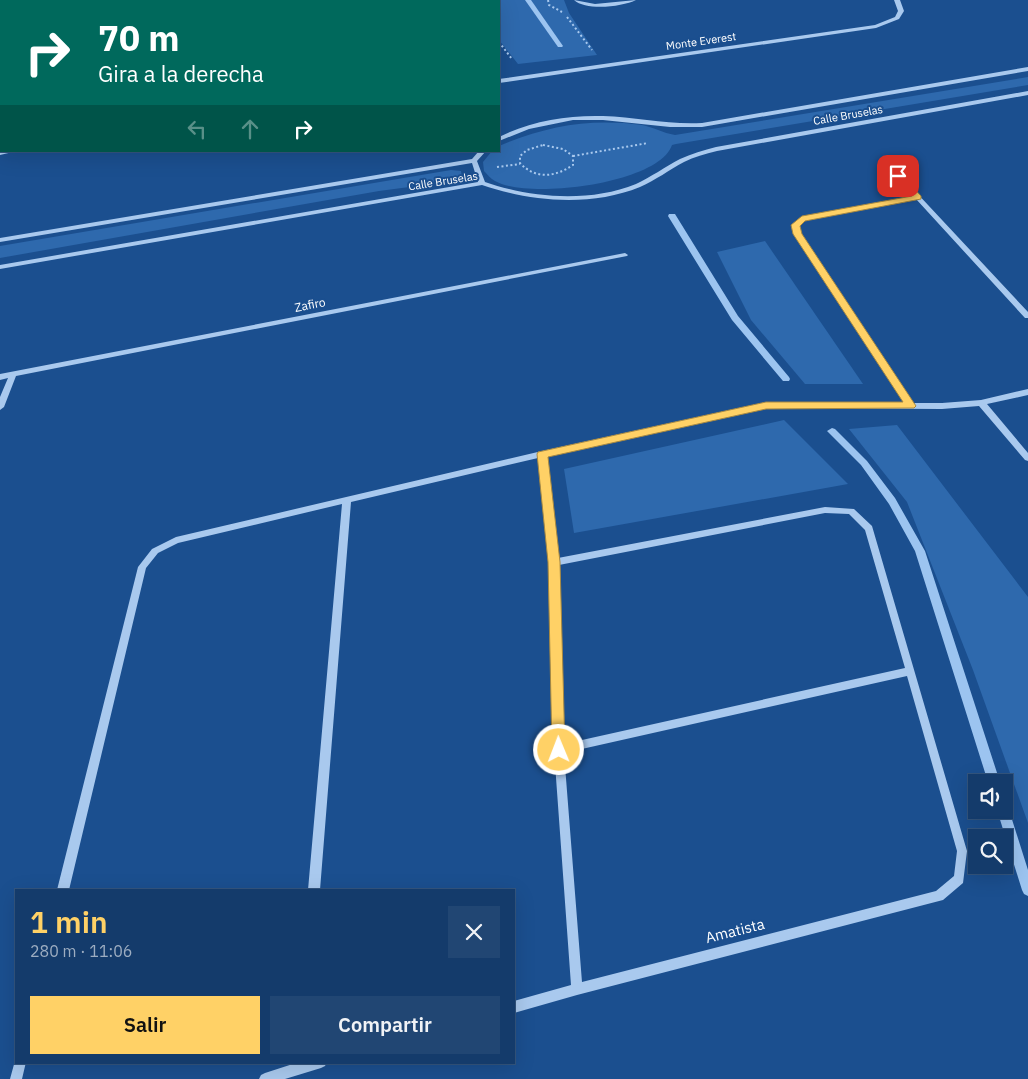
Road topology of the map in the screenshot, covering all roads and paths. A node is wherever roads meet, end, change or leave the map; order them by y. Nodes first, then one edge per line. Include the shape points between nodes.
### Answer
1 (633, 0) edge
2 (897, 0) edge
3 (579, 2) edge
4 (564, 13) dead end
5 (604, 66) junction
6 (1028, 69) edge
7 (500, 81) edge
8 (1028, 93) edge
9 (500, 138) edge
10 (654, 142) dead end
11 (482, 152) edge
12 (573, 156) junction
13 (474, 161) junction
14 (898, 176) dead end
15 (482, 183) junction
16 (918, 198) junction
17 (0, 240) edge
18 (625, 254) dead end
19 (0, 267) edge
20 (1028, 316) edge
21 (14, 375) junction
22 (0, 377) edge
23 (1028, 392) edge
24 (980, 403) junction
25 (911, 406) junction
26 (0, 407) edge
27 (542, 454) junction
28 (1028, 458) edge
29 (347, 501) junction
30 (554, 562) junction
31 (909, 671) junction
32 (559, 750) junction
33 (63, 889) edge
34 (314, 889) edge
35 (577, 989) junction
36 (515, 1007) edge
37 (20, 1064) edge
38 (299, 1066) edge
39 (16, 1079) edge
40 (266, 1079) edge

1 - 3 street via 590,6
2 - 5 street, Monte Everest via 901,11 897,18 876,26
4 - 5 path
5 - 7 street, Monte Everest
6 - 9 street, Calle Bruselas via 702,125 672,126 593,118 542,124
8 - 15 street, Calle Bruselas via 716,149 684,159 651,179 620,190 537,196 505,192
10 - 12 path
11 - 13 street, Calle Bruselas
12 - 12 path via 561,148 543,145 527,150 519,159 529,172 546,176 569,170
13 - 15 street
13 - 17 street, Calle Bruselas
14 - 16 street
15 - 19 street, Calle Bruselas
16 - 20 street
16 - 25 street via 802,219 795,225 797,234
18 - 21 street, Zafiro
21 - 22 street, Zafiro
21 - 26 street
23 - 24 street
24 - 25 street
24 - 28 street
25 - 27 street via 766,405
27 - 29 street
27 - 30 street
29 - 33 street via 176,540 155,551 142,567
29 - 34 street
30 - 31 street via 825,510 851,511 869,528
30 - 32 street
31 - 32 street
31 - 35 street, Amatista via 962,851 960,879 939,896
32 - 35 street
35 - 36 street, Amatista
37 - 39 street
38 - 40 street

